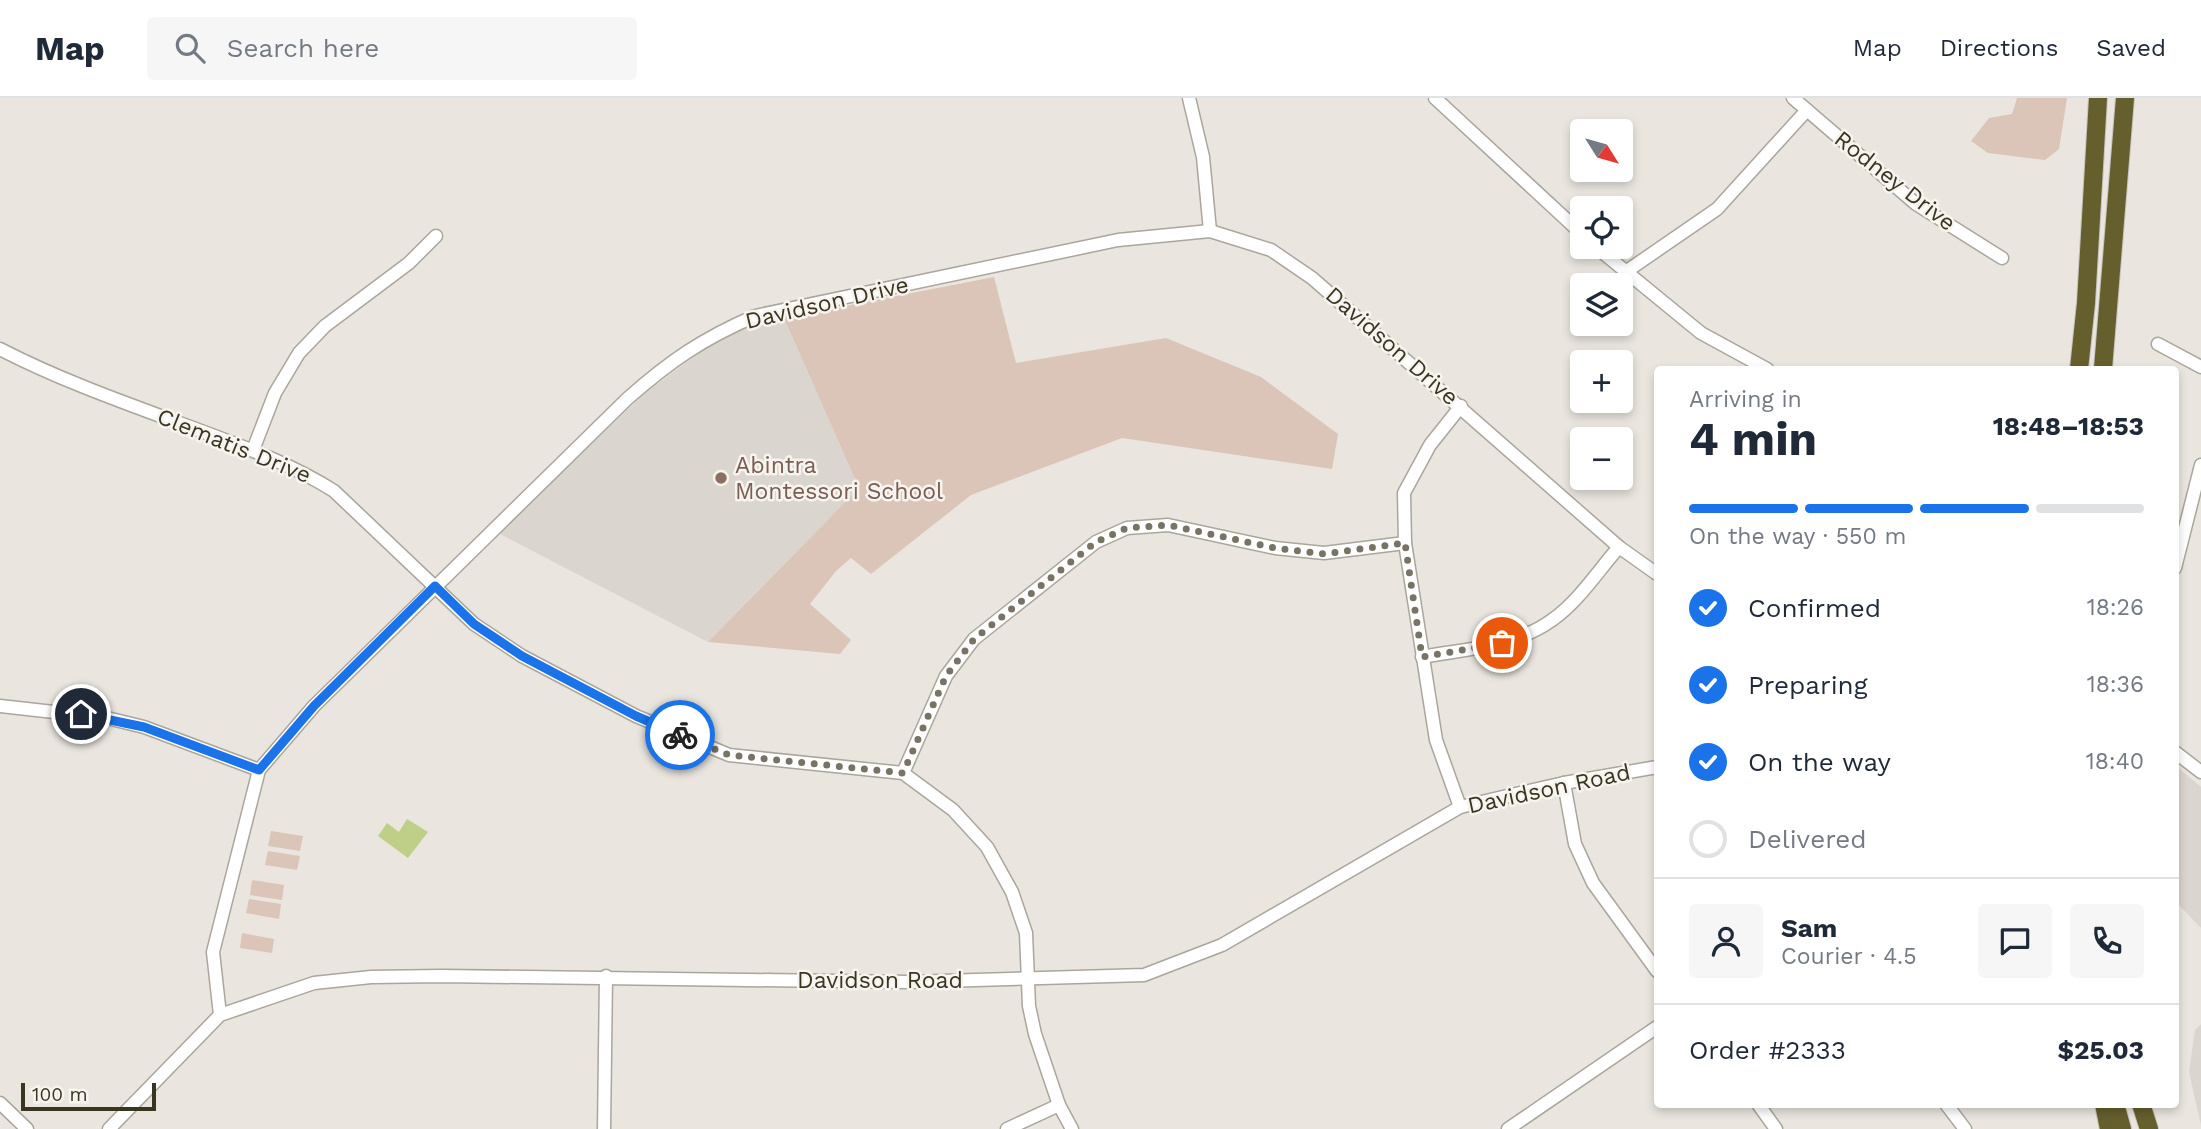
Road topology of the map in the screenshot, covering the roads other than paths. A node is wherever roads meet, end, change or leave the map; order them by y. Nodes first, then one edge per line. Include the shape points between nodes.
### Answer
1 (1189, 98) edge
2 (1435, 98) edge
3 (1793, 98) edge
4 (2098, 98) edge
5 (2125, 98) edge
6 (1807, 110) junction
7 (1570, 223) edge
8 (1210, 230) junction
9 (436, 236) dead end
10 (2002, 258) dead end
11 (1609, 259) edge
12 (1624, 273) joint
13 (1633, 280) edge
14 (2158, 344) dead end
15 (0, 349) edge
16 (1762, 366) edge
17 (2079, 366) edge
18 (2102, 366) edge
19 (2201, 367) edge
20 (1461, 406) junction
21 (253, 450) junction
22 (2201, 465) edge
23 (1405, 543) junction
24 (1619, 547) junction
25 (2179, 552) edge
26 (1654, 571) edge
27 (435, 586) junction
28 (1422, 657) junction
29 (0, 706) edge
30 (2179, 755) edge
31 (1654, 768) edge
32 (259, 770) junction
33 (2201, 772) edge
34 (903, 773) junction
35 (1564, 783) junction
36 (1461, 807) junction
37 (1654, 967) edge
38 (606, 976) junction
39 (1029, 979) junction
40 (220, 1015) junction
41 (1654, 1029) edge
42 (0, 1103) edge
43 (1059, 1105) junction
44 (1761, 1108) edge
45 (1949, 1108) edge
46 (2105, 1108) edge
47 (2116, 1108) edge
48 (2142, 1108) edge
49 (27, 1129) edge
50 (109, 1129) edge
51 (604, 1129) edge
52 (1007, 1129) edge
53 (1072, 1129) edge
54 (1508, 1129) edge
55 (1776, 1129) edge
56 (1965, 1129) edge
57 (2109, 1129) edge
58 (2122, 1129) edge
59 (2149, 1129) edge

1 - 8 street via 1203,158
2 - 7 street
3 - 6 street, Rodney Drive
4 - 17 highway
5 - 18 highway
6 - 10 street, Rodney Drive via 1916,204
6 - 12 street via 1717,209
8 - 20 street, Davidson Drive via 1271,250 1312,278
8 - 27 street, Davidson Drive via 1118,240 755,316 711,335 637,390
9 - 21 street via 325,326 299,353 275,393
11 - 12 street
13 - 16 street via 1701,333
14 - 19 street
15 - 21 street, Clematis Drive via 49,374
20 - 23 street via 1430,445 1404,493
20 - 24 street, Davidson Drive
21 - 27 street, Clematis Drive via 334,491
22 - 25 street
23 - 28 street
23 - 34 street via 1324,554 1168,525 1127,528 1096,542 974,639 946,676
24 - 26 street, Davidson Drive
24 - 28 street via 1553,619 1527,634
27 - 32 street, Davidson Drive via 314,706
27 - 34 street, Clematis Drive via 474,624 522,656 636,716 729,755
28 - 36 street via 1436,740
29 - 32 street via 107,718 144,727
30 - 33 street
31 - 35 street, Davidson Road
32 - 40 street, Davidson Drive via 213,952
34 - 39 street via 953,810 998,863 1026,933
35 - 36 street, Davidson Road
35 - 37 street via 1575,844 1593,883
36 - 39 street, Davidson Road via 1259,925 1189,960 1144,975
38 - 39 street, Davidson Road via 908,982
38 - 40 street, Davidson Road via 371,977 314,983
38 - 51 street
39 - 43 street via 1035,1034
40 - 50 street, Davidson Road
41 - 54 street
42 - 49 street
43 - 52 street
43 - 53 street
44 - 55 street
45 - 56 street
46 - 57 highway
47 - 58 highway
48 - 59 highway

